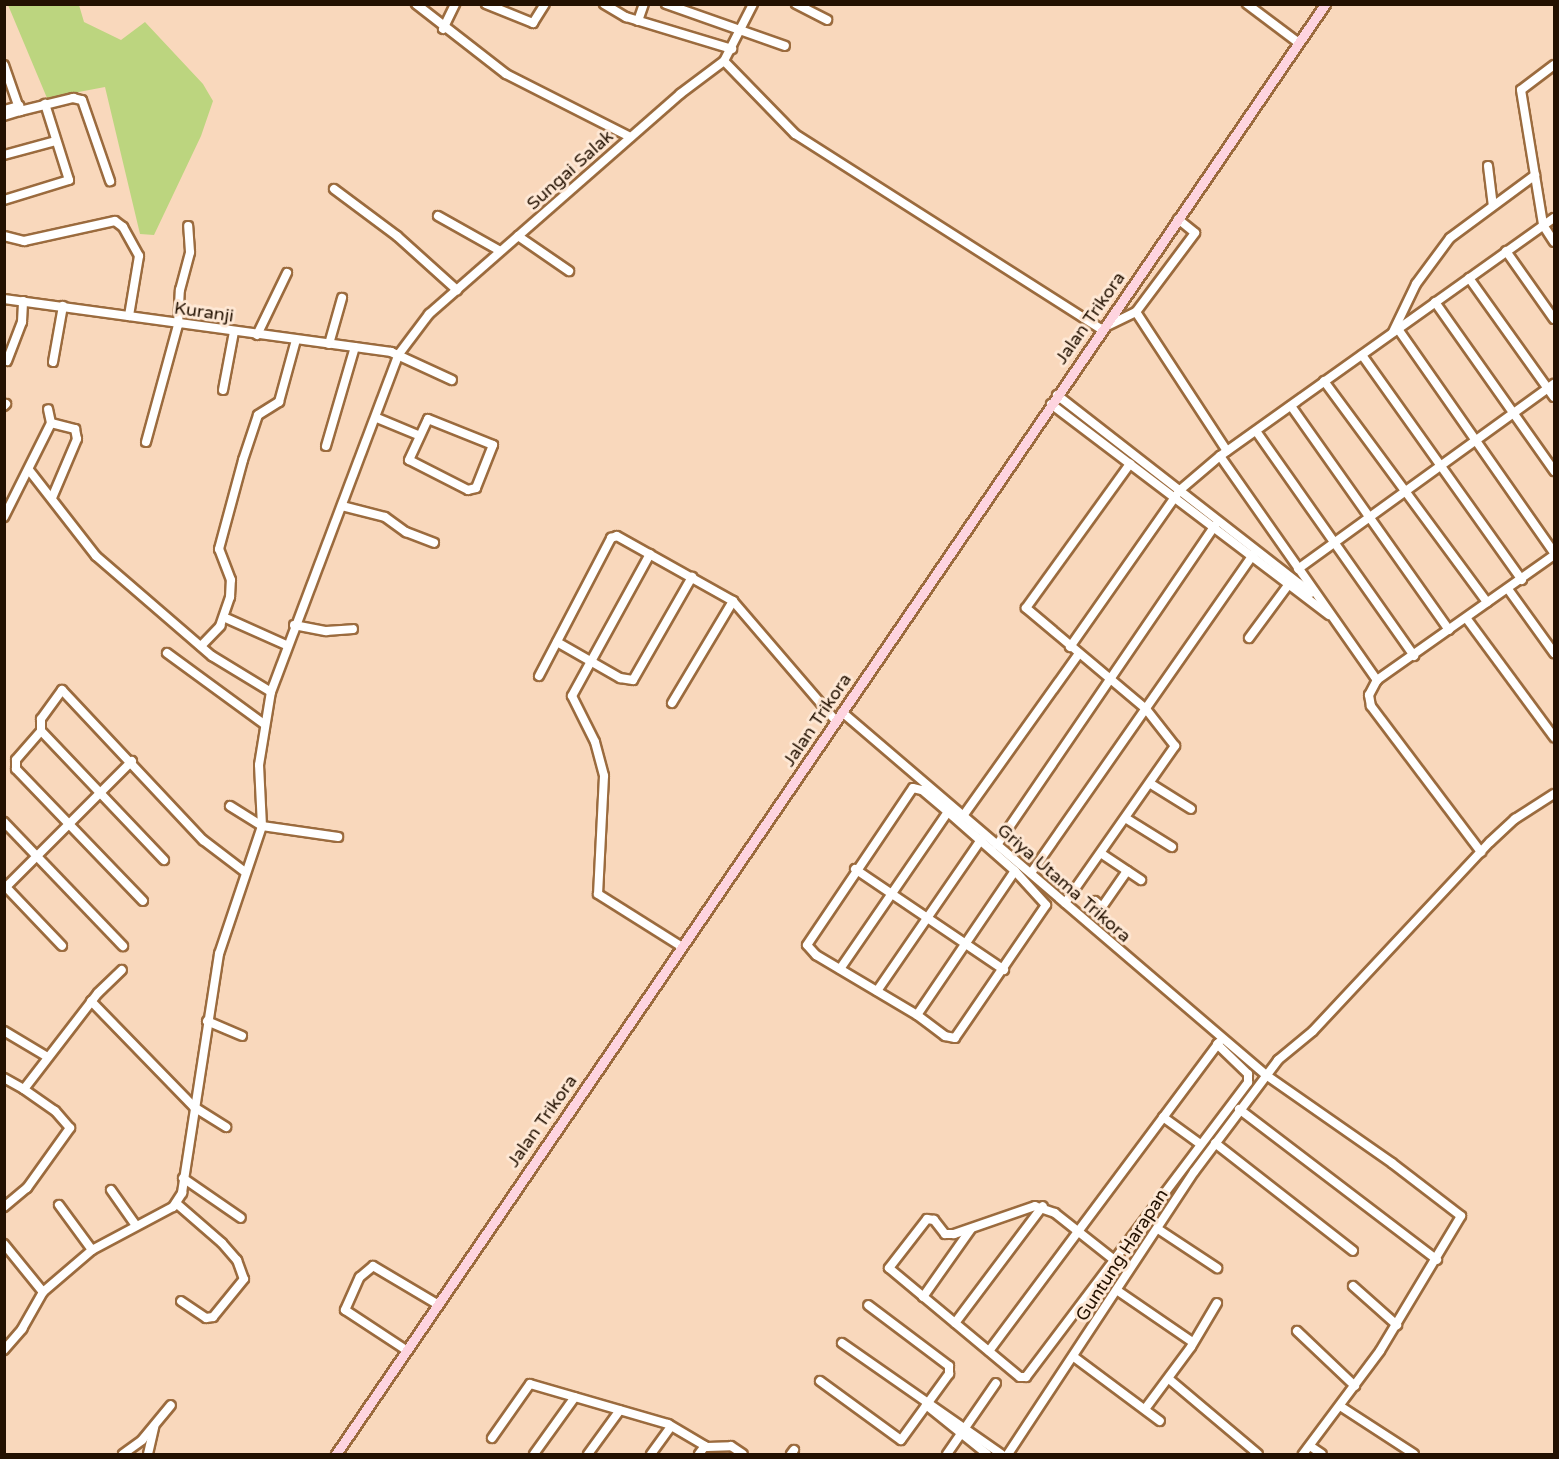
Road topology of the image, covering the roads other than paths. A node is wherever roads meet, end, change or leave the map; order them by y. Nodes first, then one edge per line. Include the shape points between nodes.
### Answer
1 (416, 4) edge
2 (455, 4) edge
3 (486, 4) edge
4 (545, 4) edge
5 (604, 4) edge
6 (644, 4) edge
7 (666, 4) edge
8 (753, 4) edge
9 (796, 4) edge
10 (1247, 4) edge
11 (1325, 4) edge
12 (827, 20) dead end
13 (638, 21) junction
14 (443, 29) junction
15 (742, 29) junction
16 (1299, 43) junction
17 (785, 46) dead end
18 (732, 49) junction
19 (724, 61) junction
20 (4, 65) edge
21 (1554, 65) edge
22 (45, 104) junction
23 (19, 108) junction
24 (4, 110) edge
25 (4, 116) edge
26 (630, 137) junction
27 (56, 141) junction
28 (4, 155) edge
29 (1488, 166) dead end
30 (1535, 175) junction
31 (110, 181) dead end
32 (334, 189) dead end
33 (4, 200) edge
34 (1493, 205) junction
35 (438, 216) dead end
36 (1554, 218) edge
37 (1178, 219) junction
38 (1543, 225) junction
39 (188, 226) dead end
40 (4, 236) edge
41 (518, 236) junction
42 (1554, 242) edge
43 (500, 251) junction
44 (1506, 251) junction
45 (569, 271) dead end
46 (287, 273) dead end
47 (1469, 278) junction
48 (457, 290) junction
49 (342, 298) dead end
50 (4, 299) edge
51 (23, 301) junction
52 (1435, 302) junction
53 (63, 306) junction
54 (1136, 312) junction
55 (129, 316) junction
56 (1554, 319) edge
57 (178, 325) junction
58 (1101, 329) junction
59 (1395, 330) junction
60 (234, 332) junction
61 (257, 335) junction
62 (296, 339) junction
63 (329, 344) junction
64 (355, 347) junction
65 (399, 354) junction
66 (1362, 355) junction
67 (7, 361) dead end
68 (53, 362) dead end
69 (452, 380) dead end
70 (1324, 381) junction
71 (1551, 386) edge
72 (224, 390) dead end
73 (1057, 395) junction
74 (1554, 397) edge
75 (1051, 404) junction
76 (1291, 406) junction
77 (48, 409) dead end
78 (1514, 414) junction
79 (377, 418) junction
80 (51, 423) junction
81 (1256, 431) junction
82 (418, 435) junction
83 (1477, 441) junction
84 (146, 442) dead end
85 (326, 446) dead end
86 (1223, 453) junction
87 (1130, 464) junction
88 (1442, 467) junction
89 (28, 470) junction
90 (1554, 471) edge
91 (1178, 492) junction
92 (1407, 492) junction
93 (52, 498) junction
94 (342, 506) junction
95 (4, 516) edge
96 (1372, 518) junction
97 (1215, 525) junction
98 (434, 543) dead end
99 (1335, 545) junction
100 (650, 554) junction
101 (1554, 554) edge
102 (1253, 555) junction
103 (1298, 569) junction
104 (692, 577) junction
105 (1522, 580) junction
106 (1289, 584) junction
107 (1508, 589) junction
108 (733, 600) junction
109 (1487, 602) junction
110 (1324, 605) junction
111 (228, 618) dead end
112 (1467, 619) junction
113 (1337, 621) junction
114 (294, 625) junction
115 (353, 629) dead end
116 (1449, 630) junction
117 (1249, 638) dead end
118 (557, 642) junction
119 (286, 645) junction
120 (201, 646) junction
121 (1070, 647) junction
122 (167, 653) dead end
123 (1554, 653) edge
124 (1078, 655) junction
125 (1414, 656) junction
126 (591, 660) junction
127 (539, 676) dead end
128 (1110, 680) junction
129 (1377, 680) junction
130 (271, 692) junction
131 (672, 703) dead end
132 (1146, 709) junction
133 (842, 712) junction
134 (836, 721) junction
135 (264, 724) junction
136 (41, 731) junction
137 (1554, 737) edge
138 (132, 761) junction
139 (1151, 784) junction
140 (100, 792) junction
141 (1554, 794) edge
142 (230, 806) dead end
143 (1191, 809) dead end
144 (948, 812) junction
145 (963, 816) junction
146 (1127, 819) junction
147 (4, 822) edge
148 (67, 822) junction
149 (262, 826) junction
150 (338, 837) dead end
151 (983, 837) junction
152 (997, 845) junction
153 (1172, 847) dead end
154 (1481, 852) junction
155 (1102, 854) junction
156 (36, 855) junction
157 (164, 860) dead end
158 (855, 869) junction
159 (1015, 871) junction
160 (1127, 871) junction
161 (245, 872) junction
162 (1031, 873) junction
163 (1141, 880) dead end
164 (5, 887) edge
165 (892, 894) junction
166 (143, 901) dead end
167 (1095, 901) dead end
168 (1065, 903) junction
169 (928, 918) junction
170 (966, 944) junction
171 (123, 945) dead end
172 (62, 946) dead end
173 (682, 947) junction
174 (840, 969) junction
175 (122, 970) dead end
176 (1004, 970) junction
177 (878, 992) junction
178 (92, 1001) junction
179 (917, 1015) junction
180 (207, 1021) junction
181 (4, 1031) edge
182 (242, 1036) dead end
183 (1219, 1041) junction
184 (46, 1056) junction
185 (1266, 1075) junction
186 (4, 1078) edge
187 (24, 1089) junction
188 (194, 1107) junction
189 (1239, 1109) junction
190 (1163, 1117) junction
191 (226, 1127) dead end
192 (1215, 1143) junction
193 (1200, 1144) junction
194 (183, 1178) junction
195 (111, 1190) dead end
196 (176, 1203) junction
197 (59, 1205) dead end
198 (1043, 1206) junction
199 (4, 1207) edge
200 (241, 1218) dead end
201 (135, 1224) junction
202 (971, 1229) junction
203 (1158, 1229) junction
204 (1078, 1231) junction
205 (4, 1244) edge
206 (92, 1250) junction
207 (1353, 1251) dead end
208 (1113, 1259) junction
209 (1437, 1260) junction
210 (1218, 1268) dead end
211 (1353, 1287) dead end
212 (44, 1292) junction
213 (1118, 1292) junction
214 (923, 1298) junction
215 (181, 1301) dead end
216 (1217, 1303) dead end
217 (437, 1304) junction
218 (868, 1305) dead end
219 (955, 1323) junction
220 (1397, 1325) junction
221 (1297, 1331) dead end
222 (1191, 1341) junction
223 (842, 1343) dead end
224 (4, 1350) edge
225 (406, 1350) junction
226 (988, 1351) junction
227 (1074, 1357) junction
228 (1169, 1379) junction
229 (820, 1381) dead end
230 (996, 1383) dead end
231 (1354, 1386) junction
232 (576, 1397) junction
233 (171, 1405) dead end
234 (928, 1405) junction
235 (1340, 1406) junction
236 (1145, 1408) junction
237 (620, 1410) junction
238 (1160, 1421) dead end
239 (155, 1425) junction
240 (671, 1426) junction
241 (963, 1431) junction
242 (492, 1438) dead end
243 (705, 1446) junction
244 (1310, 1446) junction
245 (123, 1455) edge
246 (148, 1455) edge
247 (336, 1455) edge
248 (534, 1455) edge
249 (588, 1455) edge
250 (651, 1455) edge
251 (699, 1455) edge
252 (743, 1455) edge
253 (947, 1455) edge
254 (987, 1455) edge
255 (1001, 1455) edge
256 (1008, 1455) edge
257 (1258, 1455) edge
258 (1304, 1455) edge
259 (1322, 1455) edge
260 (1414, 1455) edge

1 - 14 street
2 - 14 street
3 - 4 street via 533,23
5 - 13 street
6 - 13 street
7 - 15 street
8 - 15 street, Sungai Salak
9 - 12 street
10 - 16 street
11 - 16 main road, Jalan Trikora
13 - 18 street via 666,26
14 - 26 street via 506,74
15 - 17 street
15 - 18 street, Sungai Salak
16 - 37 main road, Jalan Trikora
18 - 19 street, Sungai Salak
19 - 26 street, Sungai Salak
19 - 58 street via 795,134
20 - 23 street
21 - 30 street via 1521,90
22 - 23 street
22 - 27 street
22 - 31 street via 73,98 84,102
23 - 24 street
23 - 25 street
26 - 41 street, Sungai Salak
27 - 28 street
27 - 33 street via 69,180
29 - 34 street
30 - 34 street
30 - 38 street
32 - 48 street via 397,236
34 - 59 street via 1450,238 1416,284
35 - 43 street
36 - 38 street
37 - 54 street via 1195,232
37 - 58 main road, Jalan Trikora
38 - 42 street
38 - 44 street
39 - 57 street via 190,252 180,290
40 - 55 street via 24,241 115,221 123,227 139,256
41 - 43 street, Sungai Salak
41 - 45 street
43 - 48 street, Sungai Salak
44 - 47 street
44 - 56 street
46 - 61 street
47 - 52 street
47 - 71 street
48 - 65 street, Sungai Salak via 429,314
49 - 63 street
50 - 51 street, Kuranji
51 - 53 street, Kuranji
51 - 67 street via 21,322
52 - 59 street
52 - 78 street
53 - 55 street, Kuranji
53 - 68 street
54 - 58 street
54 - 86 street
55 - 57 street, Kuranji
57 - 60 street, Kuranji
57 - 84 street
58 - 73 main road, Jalan Trikora
59 - 66 street
59 - 83 street
60 - 61 street, Kuranji
60 - 72 street
61 - 62 street, Kuranji
62 - 63 street, Kuranji
62 - 120 street via 279,402 258,415 243,460 219,549 231,580 230,597 220,626
63 - 64 street, Kuranji
64 - 65 street, Kuranji
64 - 85 street
65 - 69 street, Kuranji
65 - 79 street, Sungai Salak
66 - 70 street
66 - 88 street
70 - 76 street
70 - 92 street
71 - 74 street
71 - 78 street
73 - 75 main road, Jalan Trikora
73 - 91 street
75 - 87 street
75 - 133 main road, Jalan Trikora
76 - 81 street
76 - 96 street
77 - 80 street
78 - 83 street
78 - 90 street
79 - 82 street
79 - 94 street, Sungai Salak
80 - 89 street
80 - 93 street via 75,429 77,439
81 - 86 street
81 - 99 street
82 - 82 street via 409,461 468,490 476,488 493,445 428,420
83 - 88 street
83 - 101 street
86 - 91 street
86 - 103 street
87 - 91 street
87 - 121 street via 1026,608
88 - 92 street
88 - 105 street
89 - 93 street
89 - 95 street
91 - 97 street
91 - 110 street
91 - 121 street
92 - 96 street
92 - 109 street
93 - 120 street via 96,556
94 - 98 street via 385,518
94 - 114 street, Sungai Salak
96 - 99 street
96 - 116 street
97 - 102 street
97 - 128 street
99 - 103 street
99 - 125 street
100 - 104 street
100 - 118 street via 624,538 612,537
100 - 126 street
101 - 105 street
102 - 106 street
102 - 132 street
103 - 110 street
104 - 108 street
104 - 126 street via 636,678 620,678
105 - 107 street
106 - 113 street
106 - 117 street
107 - 109 street
107 - 123 street
108 - 131 street
108 - 134 street
109 - 112 street
110 - 113 street
111 - 119 street
112 - 116 street
112 - 137 street
113 - 129 street
114 - 115 street
114 - 119 street, Sungai Salak
116 - 125 street
118 - 126 street
118 - 127 street
119 - 130 street, Sungai Salak
120 - 130 street
121 - 124 street
122 - 135 street
124 - 128 street
124 - 145 street
125 - 129 street
126 - 173 street via 572,696 595,742 604,776 598,894
128 - 132 street
128 - 152 street
129 - 154 street via 1369,695 1371,705
130 - 135 street, Sungai Salak
132 - 139 street via 1176,743
132 - 162 street
133 - 134 main road, Jalan Trikora
133 - 145 street, Griya Utama Trikora
134 - 173 main road, Jalan Trikora
135 - 149 street, Sungai Salak via 259,765
136 - 138 street via 41,719 62,690
136 - 140 street
136 - 148 street via 15,766
138 - 140 street
138 - 161 street via 203,840
139 - 143 street
139 - 146 street
140 - 148 street
140 - 157 street
141 - 154 street, Guntung Harapan via 1515,819
142 - 149 street
144 - 151 street
144 - 158 street via 922,790 913,788
144 - 165 street
145 - 151 street, Griya Utama Trikora
146 - 153 street
146 - 155 street
147 - 156 street
148 - 156 street
148 - 166 street
149 - 150 street
149 - 161 street
151 - 152 street, Griya Utama Trikora
151 - 159 street
151 - 169 street
152 - 162 street, Griya Utama Trikora
154 - 185 street, Guntung Harapan via 1313,1031
155 - 160 street
155 - 168 street
156 - 164 street
156 - 171 street
158 - 165 street
158 - 174 street via 807,942 810,950
159 - 170 street
159 - 176 street via 1045,901 1047,908
160 - 163 street
160 - 167 street via 1102,907
161 - 180 street via 224,931
162 - 168 street, Griya Utama Trikora
164 - 172 street
165 - 169 street
165 - 174 street
168 - 183 street, Griya Utama Trikora
169 - 170 street
169 - 177 street
170 - 176 street
170 - 179 street
173 - 217 main road, Jalan Trikora
174 - 177 street
175 - 178 street
176 - 179 street via 955,1038 945,1036
177 - 179 street
178 - 184 street
178 - 188 street
180 - 182 street
180 - 188 street
181 - 184 street
183 - 185 street, Griya Utama Trikora
183 - 190 street
183 - 193 street via 1250,1078
184 - 187 street
185 - 189 street, Guntung Harapan
185 - 209 street, Griya Utama Trikora via 1461,1216
186 - 187 street
187 - 199 street via 56,1111 70,1128 27,1188
188 - 191 street
188 - 194 street
189 - 192 street, Guntung Harapan
189 - 209 street
190 - 193 street
190 - 204 street
192 - 203 street, Guntung Harapan
192 - 207 street
193 - 208 street
194 - 196 street via 182,1193
194 - 200 street
195 - 201 street
196 - 201 street via 159,1216
196 - 215 street via 222,1242 237,1260 244,1279 213,1317 206,1318
197 - 206 street
198 - 202 street via 1027,1207
198 - 204 street
198 - 219 street
201 - 206 street
202 - 214 street
202 - 214 street via 947,1235 934,1220 927,1219 892,1263 890,1270
203 - 210 street
203 - 213 street, Guntung Harapan
204 - 208 street
204 - 226 street
205 - 212 street
206 - 212 street
208 - 226 street via 1026,1377 1020,1377
209 - 220 street
211 - 220 street
212 - 224 street
213 - 222 street
213 - 227 street, Guntung Harapan
214 - 219 street
216 - 222 street
217 - 225 main road, Jalan Trikora
217 - 225 street via 373,1266 360,1277 345,1310
218 - 234 street via 949,1366 949,1374
219 - 226 street
220 - 231 street
221 - 231 street
222 - 228 street
223 - 234 street
225 - 247 main road, Jalan Trikora
227 - 236 street
227 - 256 street, Guntung Harapan
228 - 236 street
228 - 257 street
229 - 234 street via 896,1439 902,1438
230 - 241 street
231 - 235 street
232 - 237 street
232 - 242 street via 530,1384
232 - 248 street
233 - 239 street
234 - 241 street
235 - 244 street
235 - 260 street
236 - 238 street
237 - 240 street
237 - 249 street
239 - 245 street
239 - 246 street
240 - 243 street
240 - 250 street
241 - 253 street
241 - 254 street
241 - 255 street
243 - 251 street
243 - 252 street via 731,1446
244 - 258 street
244 - 259 street

